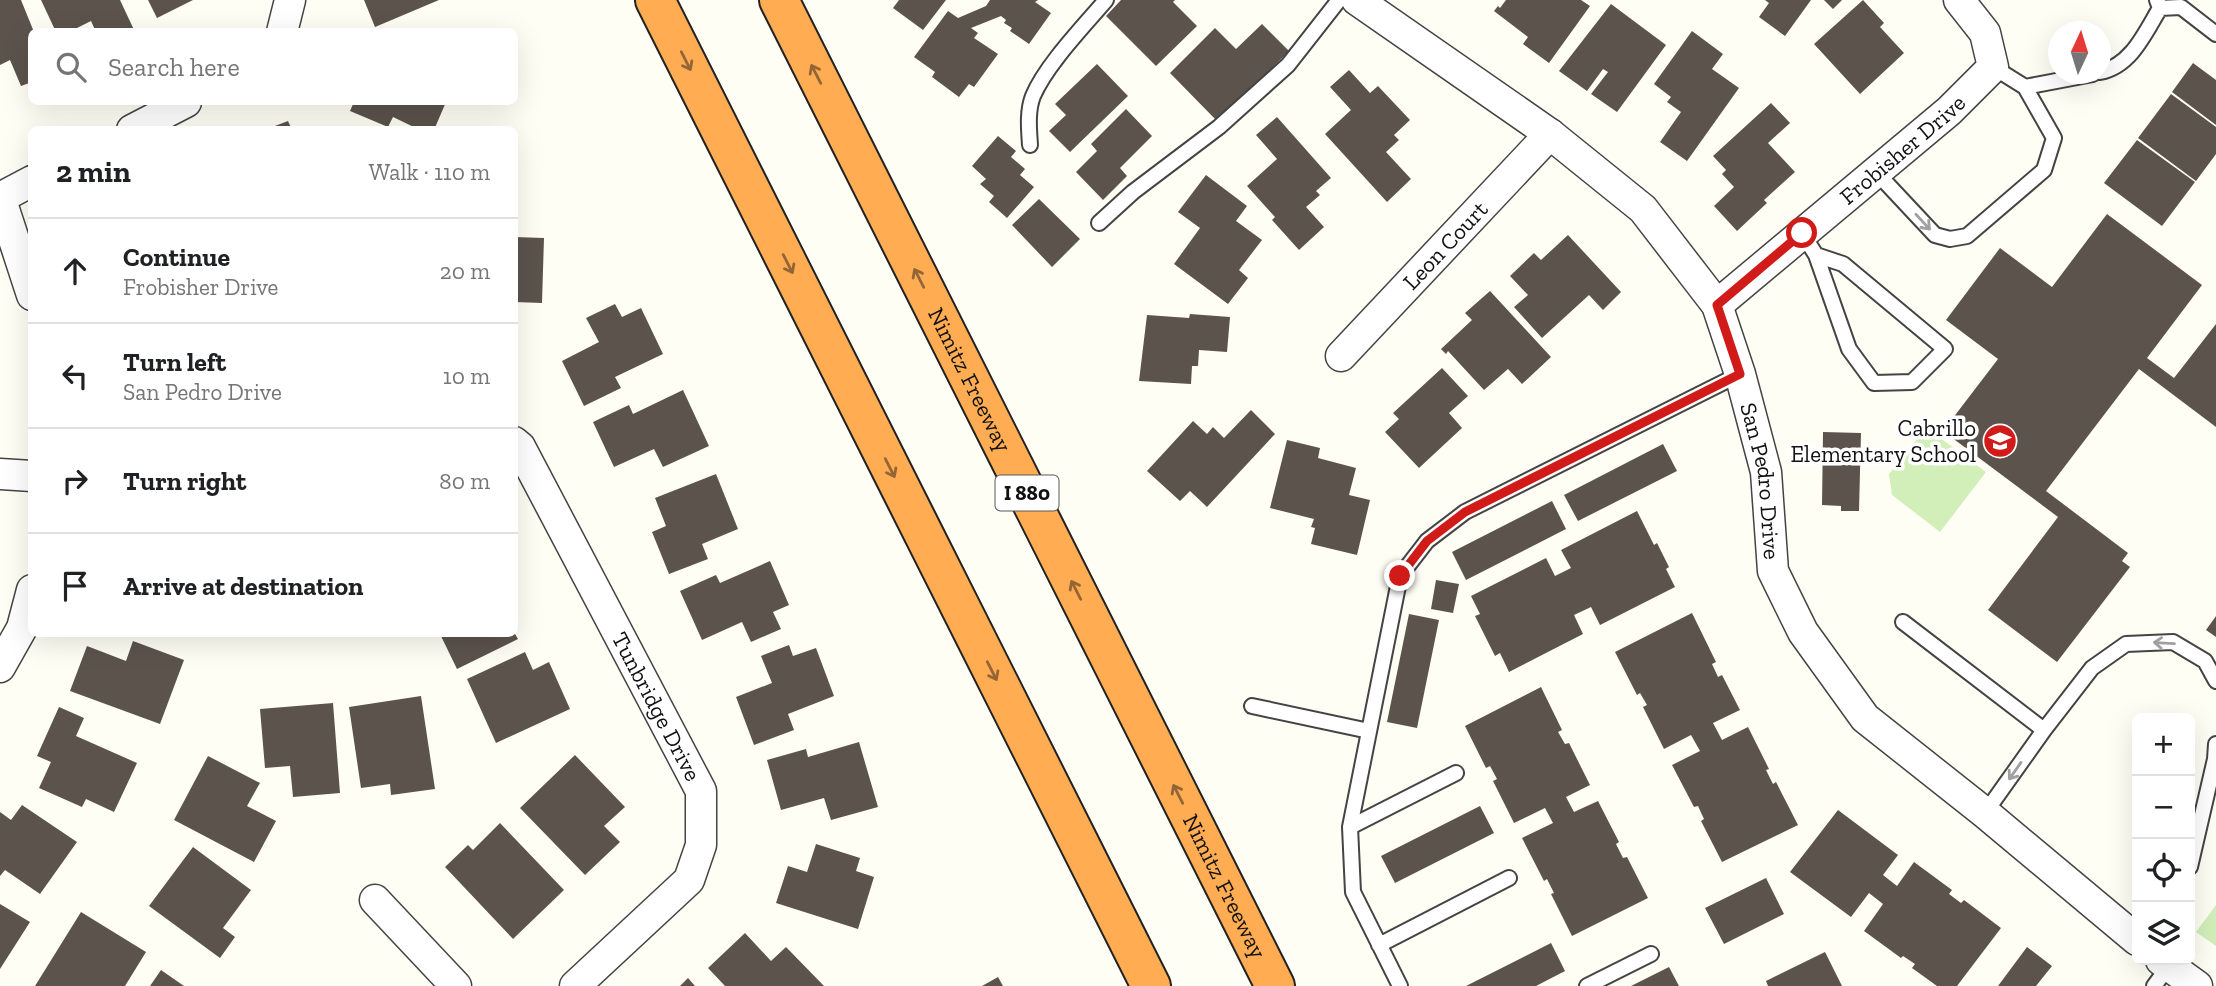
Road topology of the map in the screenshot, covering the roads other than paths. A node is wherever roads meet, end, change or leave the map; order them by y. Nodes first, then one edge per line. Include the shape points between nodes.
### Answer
1 (290, 0) edge
2 (656, 0) edge
3 (779, 0) edge
4 (1106, 0) edge
5 (1339, 0) edge
6 (1357, 0) edge
7 (1959, 0) edge
8 (2159, 4) edge
9 (283, 28) edge
10 (2216, 34) edge
11 (1993, 67) junction
12 (2111, 70) edge
13 (2048, 83) edge
14 (2025, 87) junction
15 (180, 105) edge
16 (140, 126) edge
17 (1550, 134) junction
18 (1030, 145) dead end
19 (1876, 172) junction
20 (28, 183) edge
21 (0, 197) edge
22 (1099, 223) dead end
23 (1809, 244) junction
24 (28, 283) edge
25 (1717, 305) junction
26 (1341, 356) dead end
27 (1740, 374) junction
28 (518, 445) edge
29 (0, 474) edge
30 (28, 477) edge
31 (28, 605) edge
32 (1903, 622) dead end
33 (0, 667) edge
34 (2216, 681) edge
35 (1252, 706) dead end
36 (2044, 730) junction
37 (1369, 731) junction
38 (2216, 744) edge
39 (1456, 773) dead end
40 (1985, 813) junction
41 (1350, 828) junction
42 (2195, 845) edge
43 (1509, 878) dead end
44 (375, 901) dead end
45 (2132, 936) edge
46 (1379, 945) junction
47 (1651, 954) dead end
48 (2161, 971) edge
49 (456, 986) edge
50 (575, 986) edge
51 (1151, 986) edge
52 (1275, 986) edge
53 (1400, 986) edge
54 (1587, 986) edge
55 (2197, 986) edge

1 - 9 street
2 -> 51 highway
52 -> 3 highway, Nimitz Freeway / I 880
4 - 18 lane via 1057,57 1033,97
5 - 22 lane via 1288,65
6 - 17 street, San Pedro Drive
7 - 11 street via 1984,33
8 - 10 lane via 2181,7
8 - 12 lane via 2134,50
11 - 14 lane
11 - 19 street, Frobisher Drive
13 - 14 lane
19 -> 14 lane via 1935,235 1950,239 1967,236 2044,170 2054,138
15 - 16 street
17 - 25 street, San Pedro Drive via 1643,209
17 - 26 street, Leon Court
19 - 23 street, Frobisher Drive
20 - 21 street
21 - 24 street
23 - 23 lane via 1849,349 1874,383 1912,382 1945,349 1843,264
23 - 25 street, Frobisher Drive
25 - 27 street, San Pedro Drive
27 - 37 lane via 1465,512 1427,541 1400,576
27 - 40 street, San Pedro Drive via 1766,472 1773,571 1803,632 1865,718
28 - 50 street, Tunbridge Drive via 701,790 701,845 689,880
29 - 30 street
31 - 33 street via 22,628
32 - 36 lane
34 -> 36 lane via 2205,661 2172,642 2126,644 2092,668
35 - 37 lane
36 -> 40 lane
37 - 41 lane
38 - 42 lane
39 - 41 lane
40 - 45 street, San Pedro Drive
41 - 46 lane via 1353,892
43 - 46 lane
44 - 49 street
46 - 53 lane
47 - 54 lane
48 - 55 street

